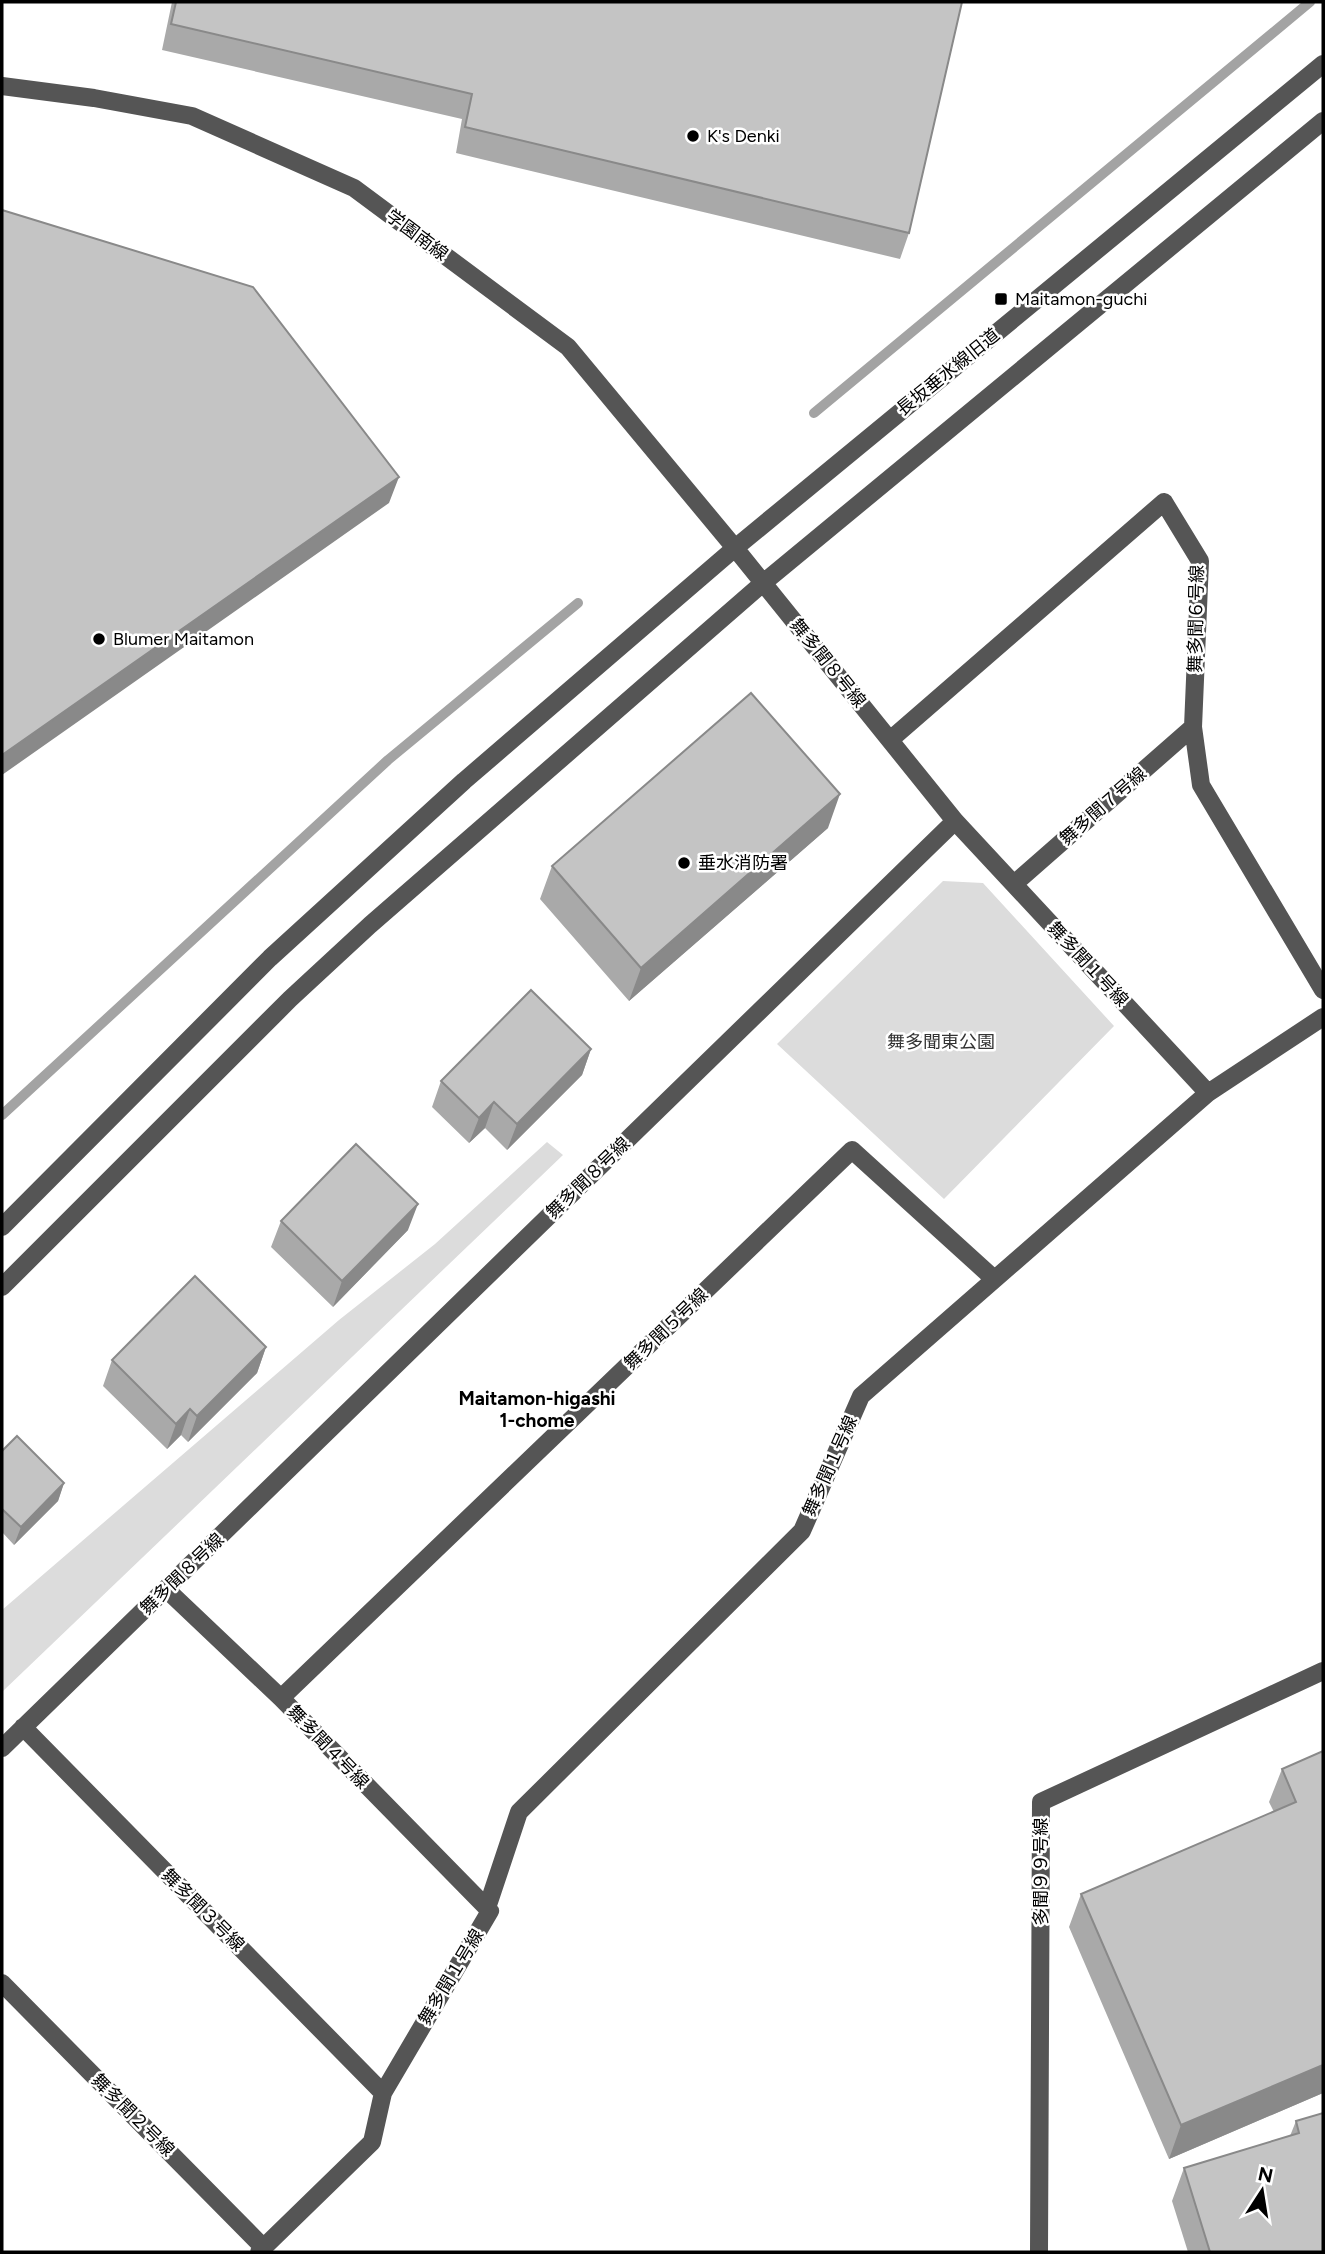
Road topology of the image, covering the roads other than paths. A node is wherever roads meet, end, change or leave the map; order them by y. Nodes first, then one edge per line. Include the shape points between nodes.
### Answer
1 (1323, 64) edge
2 (2, 86) edge
3 (1323, 121) edge
4 (735, 548) junction
5 (763, 583) junction
6 (1193, 727) junction
7 (890, 740) junction
8 (954, 821) junction
9 (1014, 884) junction
10 (1323, 990) edge
11 (1323, 1017) edge
12 (1208, 1093) junction
13 (2, 1227) edge
14 (993, 1278) junction
15 (2, 1287) edge
16 (166, 1589) junction
17 (1323, 1671) edge
18 (281, 1699) junction
19 (23, 1727) junction
20 (2, 1748) edge
21 (487, 1908) junction
22 (2, 1983) edge
23 (383, 2093) junction
24 (261, 2250) edge
25 (1038, 2252) edge

1 - 4 street, 長坂垂水線旧道
2 - 4 street, 学園南線 via 192,116 354,188 568,347
3 - 5 street
4 - 5 street, 学園南線
4 - 13 street, 長坂垂水線旧道 via 464,781 270,958
5 - 7 street, 舞多聞８号線
5 - 15 street via 290,999
6 - 7 street, 舞多聞６号線 via 1200,561 1164,502
6 - 9 street, 舞多聞７号線
6 - 10 street, 舞多聞６号線 via 1201,785
7 - 8 street, 舞多聞８号線
8 - 9 street, 舞多聞１号線
8 - 16 street, 舞多聞８号線
9 - 12 street, 舞多聞１号線
11 - 12 street
12 - 14 street, 舞多聞１号線
14 - 18 street, 舞多聞５号線 via 852,1150
14 - 21 street, 舞多聞１号線 via 860,1396 802,1531 519,1812
16 - 18 street, 舞多聞４号線
16 - 19 street, 舞多聞８号線
17 - 25 street, 多聞９９号線 via 1041,1802
18 - 21 street, 舞多聞４号線
19 - 20 street, 舞多聞８号線
19 - 23 street, 舞多聞３号線
21 - 23 street, 舞多聞１号線 via 490,1911
22 - 24 street, 舞多聞２号線
23 - 24 street, 舞多聞１号線 via 372,2142

